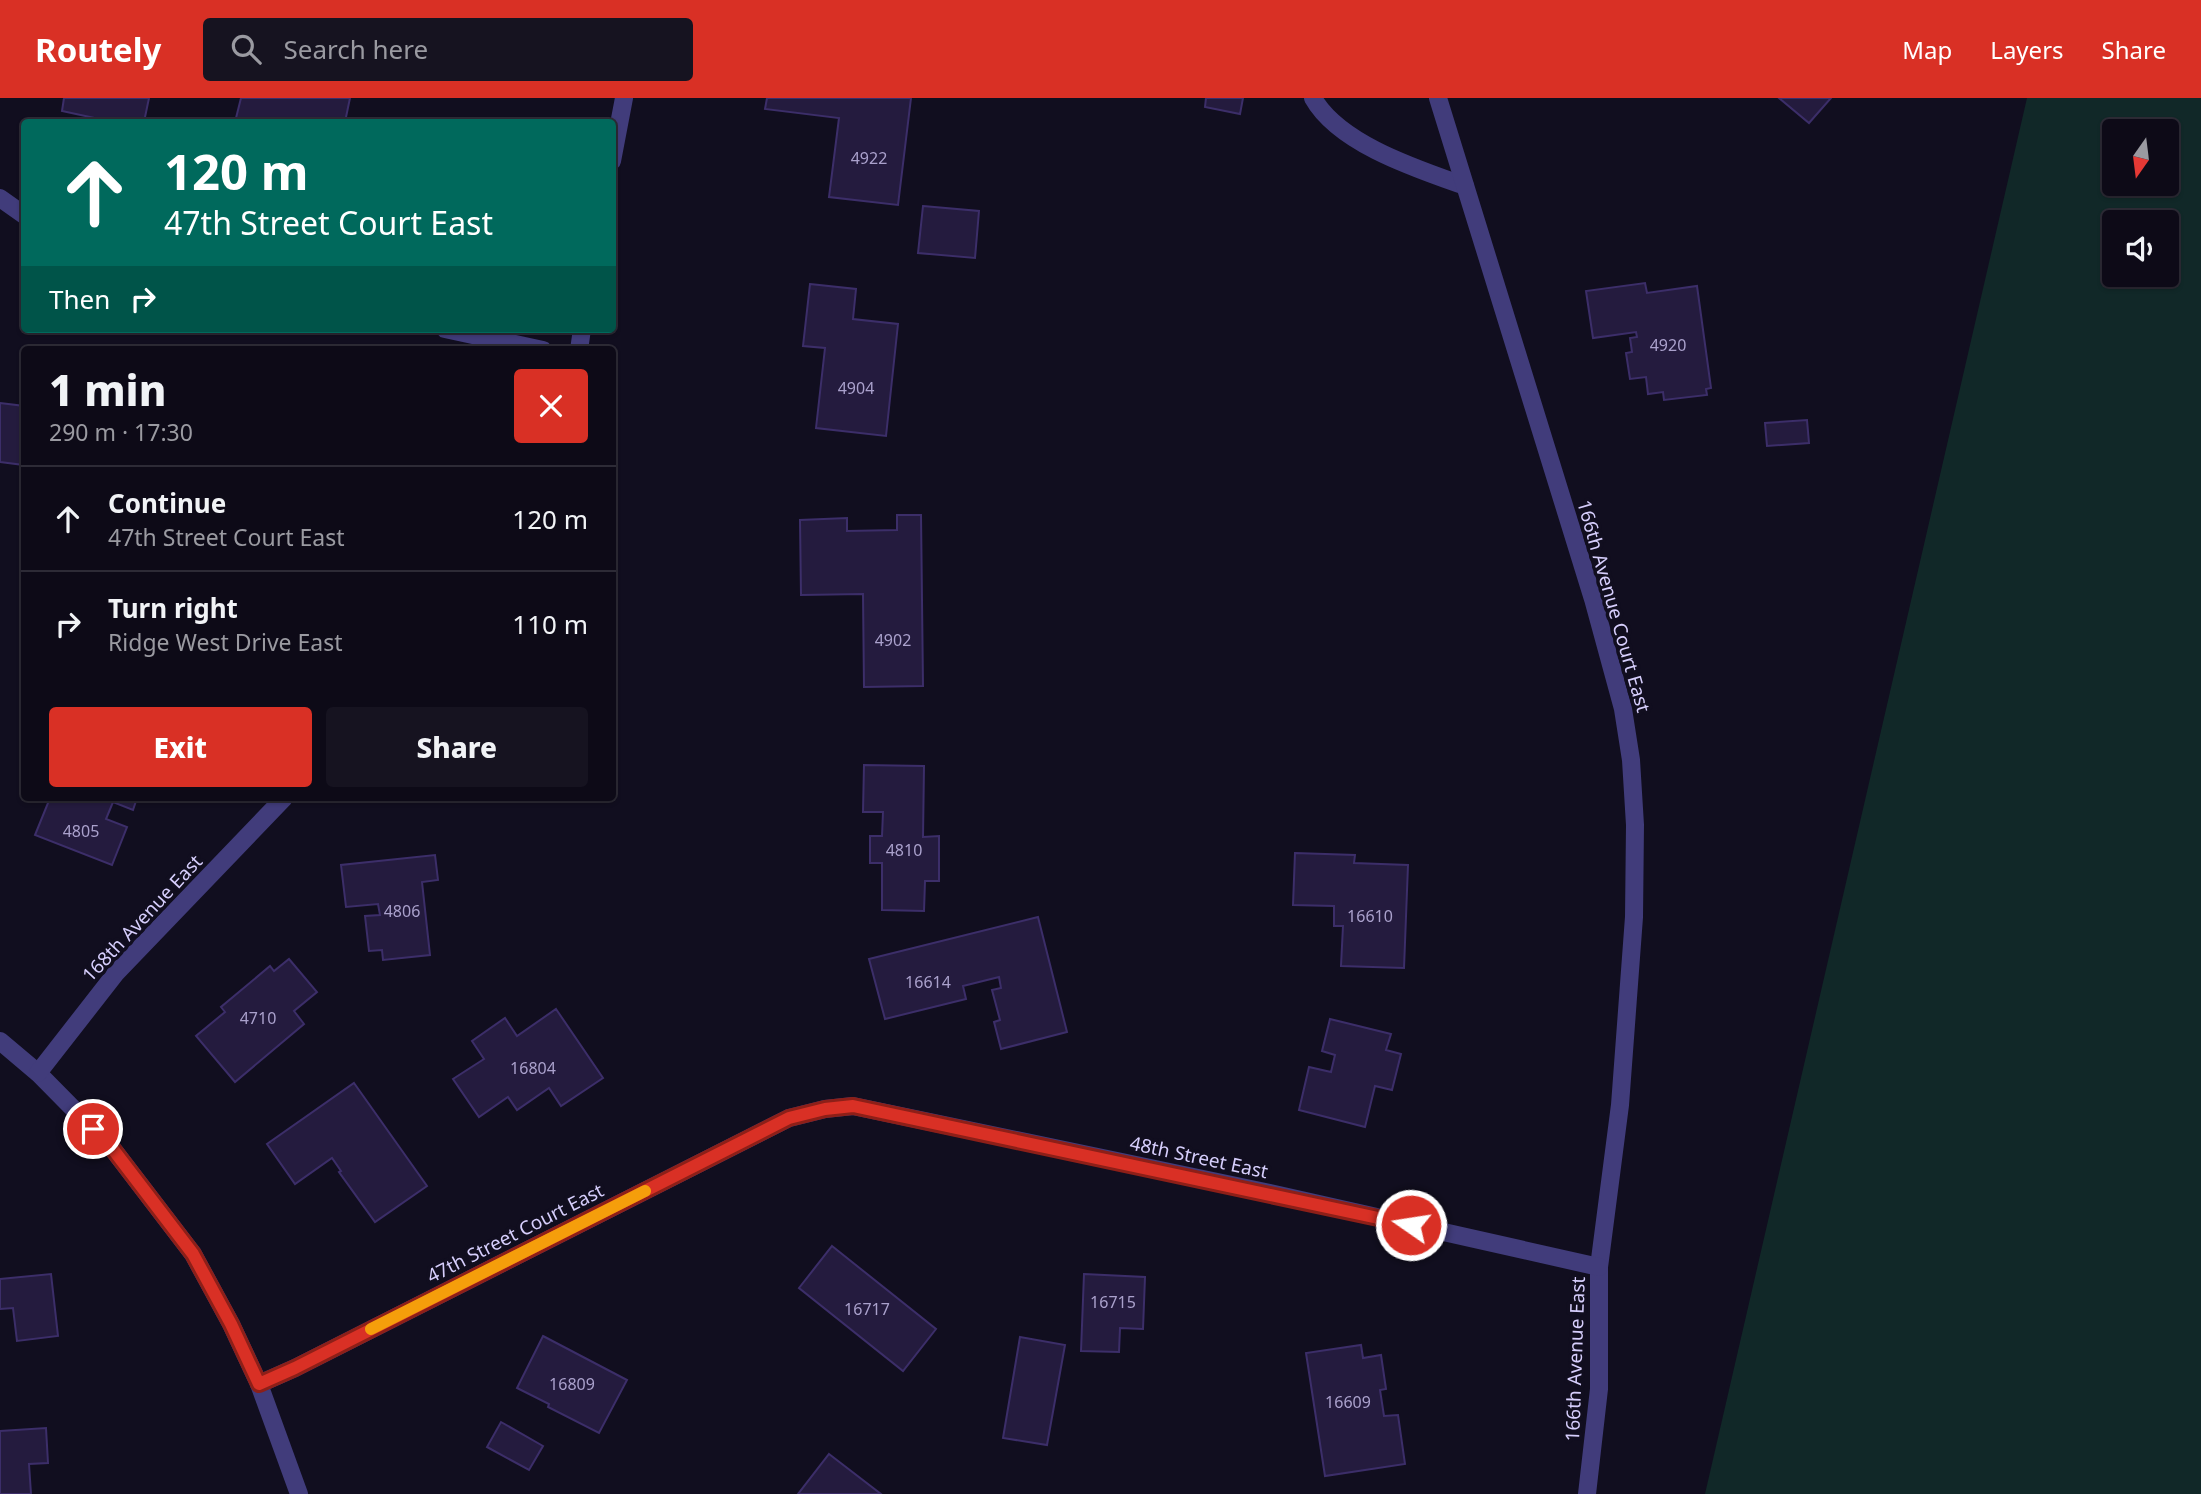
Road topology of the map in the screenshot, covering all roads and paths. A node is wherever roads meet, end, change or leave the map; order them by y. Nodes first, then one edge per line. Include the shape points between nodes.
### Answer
1 (624, 98) edge
2 (1313, 98) edge
3 (1438, 98) edge
4 (616, 140) edge
5 (1465, 186) junction
6 (0, 198) edge
7 (21, 213) edge
8 (464, 333) edge
9 (524, 346) edge
10 (281, 801) edge
11 (0, 1041) edge
12 (38, 1073) junction
13 (789, 1118) joint
14 (1599, 1267) junction
15 (259, 1384) junction
16 (299, 1494) edge
17 (1587, 1494) edge

1 - 4 street
2 - 5 street via 1346,133
3 - 5 street, 166th Avenue Court East
5 - 14 street, 166th Avenue Court East via 1593,599 1623,709 1631,760 1634,917 1620,1105
6 - 7 street
8 - 9 street
10 - 12 street, 168th Avenue East via 116,973
11 - 12 street
12 - 15 street via 112,1148 193,1254
13 - 14 street, 48th Street East via 853,1106
13 - 15 street, 47th Street Court East
14 - 17 street, 166th Avenue East via 1599,1389
15 - 16 street

